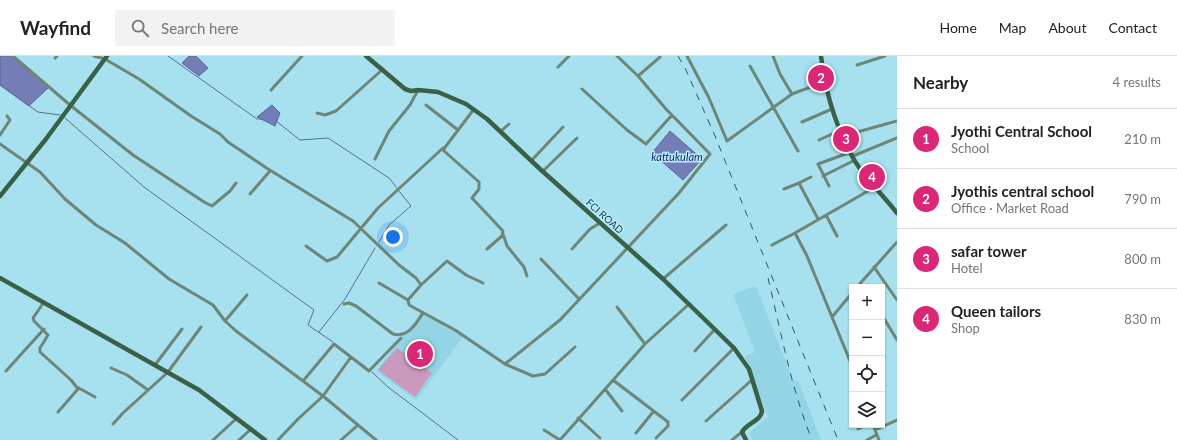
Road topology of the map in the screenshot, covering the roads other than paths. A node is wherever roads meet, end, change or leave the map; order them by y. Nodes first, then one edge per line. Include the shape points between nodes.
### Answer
1 (13, 56) edge
2 (94, 56) edge
3 (302, 56) edge
4 (366, 56) edge
5 (568, 56) edge
6 (617, 56) edge
7 (687, 56) edge
8 (773, 56) edge
9 (821, 56) edge
10 (885, 56) edge
11 (660, 57) dead end
12 (106, 58) edge
13 (857, 65) dead end
14 (750, 66) dead end
15 (558, 67) dead end
16 (383, 69) junction
17 (638, 76) junction
18 (824, 82) junction
19 (582, 88) dead end
20 (271, 90) dead end
21 (418, 90) junction
22 (792, 94) junction
23 (70, 105) junction
24 (426, 105) dead end
25 (773, 106) junction
26 (474, 109) junction
27 (832, 109) junction
28 (317, 113) dead end
29 (672, 115) junction
30 (7, 116) dead end
31 (897, 120) edge
32 (802, 122) dead end
33 (509, 124) dead end
34 (563, 127) dead end
35 (458, 130) junction
36 (841, 130) junction
37 (500, 132) junction
38 (0, 135) edge
39 (843, 136) junction
40 (577, 138) dead end
41 (897, 138) edge
42 (819, 140) dead end
43 (0, 144) edge
44 (443, 148) junction
45 (798, 151) dead end
46 (853, 156) junction
47 (375, 159) dead end
48 (531, 161) junction
49 (27, 162) junction
50 (270, 171) junction
51 (542, 172) junction
52 (823, 176) junction
53 (811, 177) dead end
54 (799, 183) junction
55 (236, 184) dead end
56 (829, 186) dead end
57 (875, 186) junction
58 (784, 189) dead end
59 (250, 194) dead end
60 (0, 196) edge
61 (897, 213) edge
62 (826, 215) junction
63 (818, 219) junction
64 (600, 223) junction
65 (726, 225) dead end
66 (361, 227) junction
67 (795, 233) junction
68 (503, 234) junction
69 (837, 236) dead end
70 (897, 242) edge
71 (772, 245) dead end
72 (306, 246) dead end
73 (628, 248) junction
74 (487, 249) dead end
75 (572, 249) dead end
76 (541, 259) dead end
77 (874, 267) junction
78 (527, 276) dead end
79 (0, 278) edge
80 (663, 279) junction
81 (861, 282) edge
82 (379, 283) dead end
83 (483, 283) dead end
84 (421, 285) junction
85 (247, 295) dead end
86 (849, 297) edge
87 (579, 299) junction
88 (408, 300) junction
89 (897, 300) edge
90 (44, 302) junction
91 (344, 304) dead end
92 (689, 304) junction
93 (617, 308) dead end
94 (423, 313) junction
95 (832, 317) junction
96 (885, 320) edge
97 (226, 321) junction
98 (201, 327) dead end
99 (44, 329) junction
100 (715, 329) junction
101 (182, 330) dead end
102 (401, 338) dead end
103 (897, 340) edge
104 (645, 344) junction
105 (575, 347) dead end
106 (734, 348) junction
107 (695, 351) dead end
108 (351, 357) junction
109 (849, 359) edge
110 (505, 364) junction
111 (155, 365) junction
112 (111, 368) dead end
113 (6, 371) dead end
114 (168, 372) junction
115 (753, 379) junction
116 (613, 380) junction
117 (303, 381) junction
118 (77, 387) junction
119 (605, 389) junction
120 (148, 390) junction
121 (323, 396) junction
122 (95, 397) dead end
123 (682, 400) dead end
124 (622, 411) dead end
125 (58, 412) dead end
126 (654, 412) junction
127 (237, 418) junction
128 (578, 418) junction
129 (897, 420) edge
130 (706, 421) dead end
131 (113, 424) dead end
132 (358, 425) junction
133 (251, 429) junction
134 (544, 430) dead end
135 (875, 430) joint
136 (742, 432) junction
137 (636, 433) dead end
138 (876, 435) junction
139 (600, 438) dead end
140 (656, 438) dead end
141 (213, 440) edge
142 (238, 440) edge
143 (265, 440) edge
144 (278, 440) edge
145 (341, 440) edge
146 (376, 440) edge
147 (560, 440) edge
148 (732, 440) edge
149 (746, 440) edge
150 (867, 440) edge
151 (879, 440) edge

1 - 23 street
2 - 12 street
3 - 20 street
4 - 16 street, FCI ROAD
5 - 15 street
6 - 17 street
7 - 25 street via 709,98 727,142
8 - 22 street
9 - 18 street
10 - 13 street
11 - 17 street
12 - 23 street
12 - 50 street via 208,125
14 - 25 street
16 - 21 street, FCI ROAD via 405,89
16 - 28 street via 336,111 325,115
17 - 29 street
18 - 22 street
18 - 27 street
19 - 29 street via 646,144
21 - 26 street, FCI ROAD via 438,92
21 - 47 street via 389,131
22 - 25 street
23 - 49 street
23 - 55 street via 133,155 212,206
24 - 35 street
25 - 45 street
26 - 35 street
26 - 37 street, FCI ROAD
27 - 32 street
27 - 36 street
29 - 73 street via 710,154 679,193
30 - 38 street via 10,120
31 - 39 street
33 - 37 street
34 - 48 street
35 - 44 street
36 - 39 street
36 - 42 street
37 - 48 street, FCI ROAD
39 - 46 street
40 - 51 street
41 - 46 street
43 - 49 street
44 - 66 street via 411,176
44 - 68 street via 479,182 479,189 472,198
46 - 52 street
46 - 52 street via 818,164
46 - 57 street
48 - 51 street, FCI ROAD
49 - 60 street
49 - 97 street via 96,225 125,243 169,279 214,305
50 - 59 street
50 - 66 street
51 - 64 street, FCI ROAD
52 - 56 street
53 - 54 street
54 - 58 street
54 - 63 street
57 - 61 street
57 - 62 street
62 - 63 street
62 - 69 street
63 - 67 street
64 - 73 street, FCI ROAD
64 - 75 street via 590,229
65 - 80 street
66 - 72 street via 332,260 327,261
66 - 84 street
67 - 71 street
67 - 95 street
68 - 74 street
68 - 78 street via 507,246 524,267
70 - 77 street
73 - 80 street, FCI ROAD
73 - 87 street
76 - 87 street
77 - 81 street
77 - 89 street
79 - 90 street
80 - 92 street, FCI ROAD
82 - 88 street
83 - 84 street via 446,261
84 - 88 street
85 - 97 street
86 - 95 street
87 - 110 street via 560,320
88 - 94 street via 409,305
90 - 99 street via 33,320
90 - 111 street
91 - 94 street via 356,306 393,334 398,335 410,330
92 - 100 street, FCI ROAD
92 - 104 street
93 - 104 street
94 - 110 street via 455,330
95 - 109 street
96 - 103 street
97 - 117 street
98 - 114 street
99 - 113 street
99 - 118 street via 48,335 40,352
100 - 106 street, FCI ROAD
100 - 107 street
101 - 111 street
102 - 108 street via 369,371
104 - 116 street
105 - 110 street via 544,374 537,376
106 - 115 street, FCI ROAD via 743,357
106 - 123 street
108 - 117 street via 334,344
108 - 121 street
111 - 114 street
112 - 120 street via 127,374
114 - 120 street
114 - 127 street via 199,390
115 - 130 street
115 - 136 street, FCI ROAD via 762,415
116 - 119 street
116 - 126 street
117 - 121 street
118 - 122 street
118 - 125 street via 76,392
119 - 124 street
119 - 128 street
120 - 131 street
121 - 132 street
121 - 144 street
126 - 137 street
126 - 140 street via 669,424
127 - 133 street
127 - 141 street
128 - 139 street
128 - 147 street
129 - 135 street
132 - 145 street
132 - 146 street
133 - 142 street
133 - 143 street
134 - 147 street
135 - 138 street
136 - 148 street
136 - 149 street
138 - 150 street
138 - 151 street

